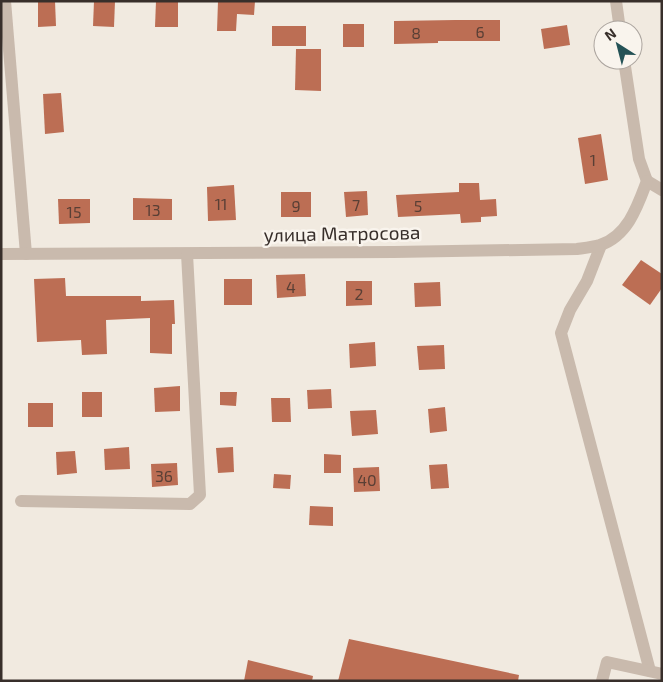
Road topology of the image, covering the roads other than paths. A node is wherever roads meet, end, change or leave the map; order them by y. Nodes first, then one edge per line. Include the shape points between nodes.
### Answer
1 (5, 1) edge
2 (616, 1) edge
3 (619, 20) edge
4 (626, 70) edge
5 (647, 181) junction
6 (662, 190) edge
7 (601, 245) junction
8 (1, 254) edge
9 (26, 254) junction
10 (187, 254) junction
11 (21, 501) dead end
12 (656, 673) edge
13 (602, 681) edge

1 - 9 street
2 - 3 street
4 - 5 street via 639,159
5 - 6 street
5 - 7 street, улица Матросова via 628,223
7 - 10 street, улица Матросова via 577,249
7 - 12 street via 561,333
8 - 9 street, улица Матросова
9 - 10 street, улица Матросова
10 - 11 street via 200,494 190,504
12 - 13 street via 607,662

